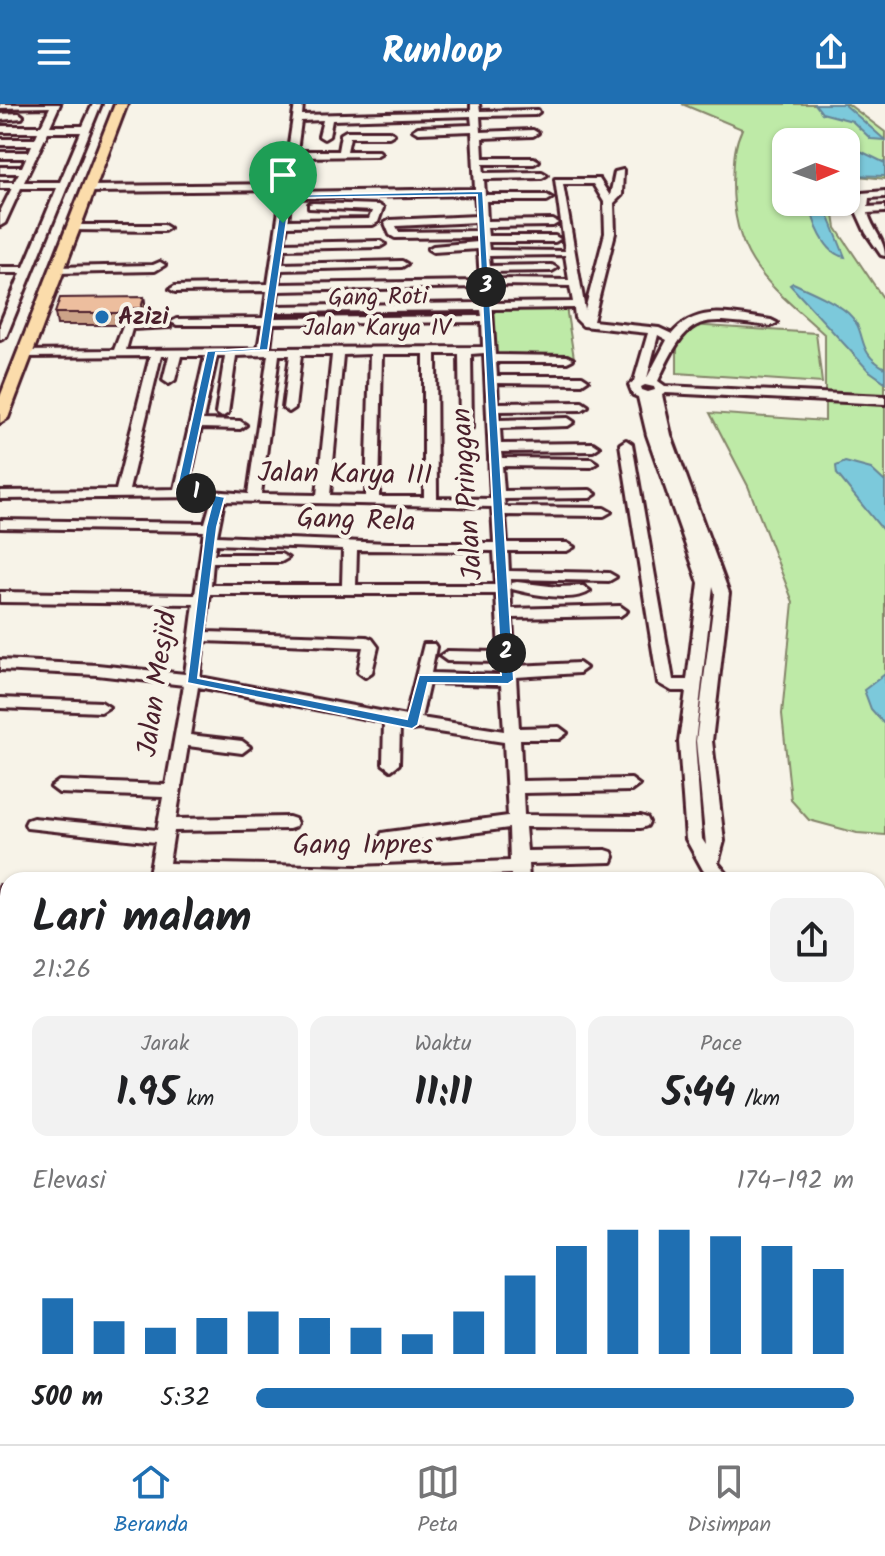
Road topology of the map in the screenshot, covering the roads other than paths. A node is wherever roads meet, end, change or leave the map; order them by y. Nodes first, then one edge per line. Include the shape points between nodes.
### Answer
1 (24, 104) edge
2 (56, 104) edge
3 (97, 104) edge
4 (108, 104) edge
5 (121, 104) edge
6 (299, 104) edge
7 (0, 105) edge
8 (384, 108) dead end
9 (476, 108) edge
10 (535, 112) dead end
11 (447, 113) junction
12 (19, 116) junction
13 (0, 117) edge
14 (328, 117) junction
15 (297, 118) junction
16 (0, 129) edge
17 (13, 129) junction
18 (44, 129) junction
19 (86, 129) junction
20 (418, 130) dead end
21 (477, 132) junction
22 (533, 133) dead end
23 (389, 134) dead end
24 (324, 136) dead end
25 (0, 142) edge
26 (38, 142) junction
27 (342, 153) junction
28 (376, 153) dead end
29 (292, 154) junction
30 (0, 155) edge
31 (32, 155) junction
32 (93, 158) junction
33 (479, 161) junction
34 (534, 161) dead end
35 (0, 170) edge
36 (25, 170) junction
37 (620, 172) dead end
38 (542, 175) dead end
39 (480, 176) junction
40 (0, 185) edge
41 (18, 185) junction
42 (63, 185) junction
43 (337, 185) dead end
44 (92, 188) junction
45 (288, 190) junction
46 (885, 194) edge
47 (481, 195) junction
48 (547, 198) dead end
49 (609, 202) junction
50 (4, 204) edge
51 (313, 206) dead end
52 (885, 209) edge
53 (861, 211) junction
54 (394, 212) dead end
55 (551, 219) dead end
56 (1, 221) edge
57 (283, 223) junction
58 (74, 228) junction
59 (164, 228) dead end
60 (483, 230) junction
61 (366, 234) dead end
62 (885, 234) edge
63 (872, 235) junction
64 (555, 239) dead end
65 (280, 241) junction
66 (380, 244) dead end
67 (433, 249) dead end
68 (561, 253) dead end
69 (885, 253) edge
70 (402, 264) dead end
71 (160, 265) dead end
72 (277, 267) junction
73 (552, 268) dead end
74 (485, 269) junction
75 (0, 270) edge
76 (28, 270) junction
77 (57, 270) junction
78 (486, 283) junction
79 (569, 283) dead end
80 (274, 288) junction
81 (175, 289) dead end
82 (573, 305) dead end
83 (488, 313) junction
84 (269, 315) junction
85 (771, 323) dead end
86 (587, 324) junction
87 (654, 331) junction
88 (0, 337) edge
89 (671, 338) junction
90 (269, 350) junction
91 (296, 350) junction
92 (338, 350) junction
93 (376, 350) junction
94 (430, 350) junction
95 (465, 350) junction
96 (157, 351) junction
97 (176, 351) junction
98 (212, 351) junction
99 (231, 351) junction
100 (119, 352) junction
101 (24, 354) junction
102 (490, 354) junction
103 (567, 359) dead end
104 (0, 379) edge
105 (491, 379) junction
106 (169, 380) dead end
107 (582, 380) dead end
108 (651, 389) junction
109 (885, 400) edge
110 (289, 408) dead end
111 (222, 413) dead end
112 (494, 414) junction
113 (0, 418) edge
114 (196, 424) junction
115 (240, 425) dead end
116 (466, 428) dead end
117 (626, 444) dead end
118 (593, 447) dead end
119 (495, 455) junction
120 (591, 463) dead end
121 (181, 492) junction
122 (121, 494) junction
123 (590, 494) dead end
124 (0, 495) edge
125 (219, 497) junction
126 (254, 498) junction
127 (323, 499) junction
128 (372, 500) junction
129 (431, 501) junction
130 (498, 503) junction
131 (604, 512) dead end
132 (0, 524) edge
133 (211, 533) junction
134 (350, 545) junction
135 (502, 547) junction
136 (567, 547) dead end
137 (207, 558) junction
138 (281, 558) dead end
139 (609, 577) dead end
140 (504, 584) junction
141 (349, 591) junction
142 (583, 591) dead end
143 (202, 594) junction
144 (0, 597) edge
145 (620, 611) dead end
146 (504, 614) junction
147 (196, 636) junction
148 (707, 646) junction
149 (429, 647) dead end
150 (447, 656) dead end
151 (0, 665) edge
152 (579, 668) dead end
153 (507, 669) junction
154 (365, 672) dead end
155 (423, 678) junction
156 (192, 680) junction
157 (694, 685) junction
158 (0, 703) edge
159 (101, 707) dead end
160 (392, 721) junction
161 (412, 725) junction
162 (559, 733) dead end
163 (512, 736) junction
164 (181, 740) junction
165 (242, 747) dead end
166 (391, 764) dead end
167 (631, 785) dead end
168 (59, 787) dead end
169 (515, 787) junction
170 (173, 791) junction
171 (518, 821) junction
172 (641, 822) dead end
173 (289, 823) dead end
174 (33, 824) dead end
175 (165, 831) junction
176 (388, 838) dead end
177 (606, 857) dead end
178 (709, 865) junction
179 (520, 868) edge
180 (158, 872) edge
181 (429, 872) edge
182 (716, 872) edge

1 - 2 street
1 - 7 street
1 - 12 street
2 - 18 street
3 - 19 street
4 - 32 highway
5 - 32 highway
6 - 15 street
8 - 11 street via 446,107
9 - 10 street
9 - 11 street
9 - 21 street, Jalan Pringgan
11 - 14 street
12 - 13 street
12 - 17 street
14 - 15 street
14 - 24 street
15 - 29 street
16 - 17 street
17 - 18 street
18 - 19 street
18 - 26 street
19 - 42 street
20 - 21 street
21 - 22 street
21 - 33 street, Jalan Pringgan
23 - 27 street via 346,134
25 - 26 street
26 - 31 street
27 - 28 street
27 - 29 street
29 - 45 street
30 - 31 street
31 - 36 street
32 - 44 highway
32 - 104 highway
33 - 34 street
33 - 39 street, Jalan Pringgan
35 - 36 street
36 - 41 street
37 - 49 street via 617,195
38 - 39 street
39 - 47 street, Jalan Pringgan
40 - 41 street
41 - 42 street
41 - 50 street
42 - 76 street
43 - 45 street
44 - 45 street
44 - 58 highway
45 - 47 street
45 - 57 street
46 - 53 street via 865,195
47 - 48 street
47 - 60 street, Jalan Pringgan
49 - 86 street via 610,233
49 - 86 street via 596,181 558,181 581,318
50 - 56 street
51 - 57 street via 378,208 373,222
52 - 53 street
53 - 63 street
54 - 60 street
55 - 60 street
57 - 65 street
58 - 59 street
58 - 77 highway
60 - 60 street via 390,223 395,235
60 - 64 street
60 - 67 street
60 - 68 street
60 - 74 street, Jalan Pringgan
61 - 65 street
62 - 63 street
63 - 69 street
65 - 66 street
65 - 72 street
70 - 72 street
71 - 77 street
72 - 80 street
73 - 74 street
74 - 78 street, Jalan Pringgan
75 - 76 street
76 - 88 street
77 - 101 highway
78 - 79 street
78 - 80 street
78 - 83 street, Jalan Pringgan
80 - 81 street
80 - 84 street
82 - 83 street, Gang Roti
83 - 84 street, Gang Roti
83 - 102 street, Jalan Pringgan
84 - 90 street
84 - 100 street, Gang Roti via 128,326
85 - 89 street via 706,315
86 - 87 street
87 - 89 street
87 - 108 street
89 - 108 street
90 - 91 street, Jalan Karya IV
90 - 99 street, Jalan Karya IV
90 - 126 street
91 - 92 street, Jalan Karya IV
91 - 110 street
92 - 93 street, Jalan Karya IV
92 - 127 street
93 - 94 street, Jalan Karya IV
93 - 128 street
94 - 95 street, Jalan Karya IV
94 - 129 street
95 - 102 street, Jalan Karya IV
95 - 116 street
96 - 97 street, Jalan Karya IV
96 - 100 street, Jalan Karya IV
96 - 122 street
97 - 98 street, Jalan Karya IV
97 - 106 street
98 - 99 street, Jalan Karya IV
98 - 114 street
99 - 111 street
100 - 101 street, Jalan Karya IV
101 - 113 highway
102 - 103 street, Jalan Karya IV
102 - 105 street, Jalan Pringgan
105 - 107 street
105 - 112 street, Jalan Pringgan
108 - 109 street
108 - 148 street via 653,435 685,507 706,583
112 - 112 street via 573,413
112 - 119 street, Jalan Pringgan
114 - 115 street
114 - 121 street
117 - 157 street via 666,683
118 - 119 street
119 - 120 street
119 - 130 street, Jalan Pringgan
121 - 122 street, Jalan Karya III
121 - 125 street, Jalan Karya III
122 - 124 street, Jalan Karya III
123 - 130 street
125 - 126 street, Jalan Karya III
125 - 133 street, Jalan Mesjid
126 - 127 street, Jalan Karya III
127 - 128 street, Jalan Karya III
128 - 129 street, Jalan Karya III
129 - 130 street, Jalan Karya III
130 - 131 street
130 - 135 street, Jalan Pringgan
132 - 133 street, Gang Rela
133 - 134 street, Gang Rela
133 - 137 street, Jalan Mesjid
134 - 135 street, Gang Rela
134 - 141 street
135 - 136 street, Gang Rela
135 - 140 street, Jalan Pringgan
137 - 138 street
137 - 143 street, Jalan Mesjid
139 - 140 street
140 - 141 street
140 - 142 street
140 - 146 street, Jalan Pringgan
141 - 143 street
143 - 144 street
143 - 147 street, Jalan Mesjid
145 - 146 street
146 - 153 street, Jalan Pringgan
147 - 154 street via 367,642 371,647
147 - 156 street, Jalan Mesjid
148 - 157 street
148 - 178 street via 704,741 716,841
149 - 155 street
150 - 153 street
151 - 156 street
152 - 153 street
153 - 155 street
153 - 163 street, Jalan Pringgan
155 - 161 street
156 - 160 street
156 - 164 street, Jalan Mesjid
157 - 178 street via 687,742 694,839
158 - 159 street
160 - 161 street
160 - 166 street
161 - 163 street
162 - 163 street
163 - 169 street, Jalan Pringgan
164 - 165 street
164 - 170 street, Jalan Mesjid
167 - 169 street
168 - 170 street
169 - 171 street, Jalan Pringgan
170 - 175 street, Jalan Mesjid
171 - 172 street
171 - 176 street
171 - 179 street, Jalan Pringgan
173 - 175 street
174 - 175 street
175 - 180 street, Jalan Mesjid
177 - 179 street, Gang Inpres
178 - 182 street
179 - 181 street, Gang Inpres

